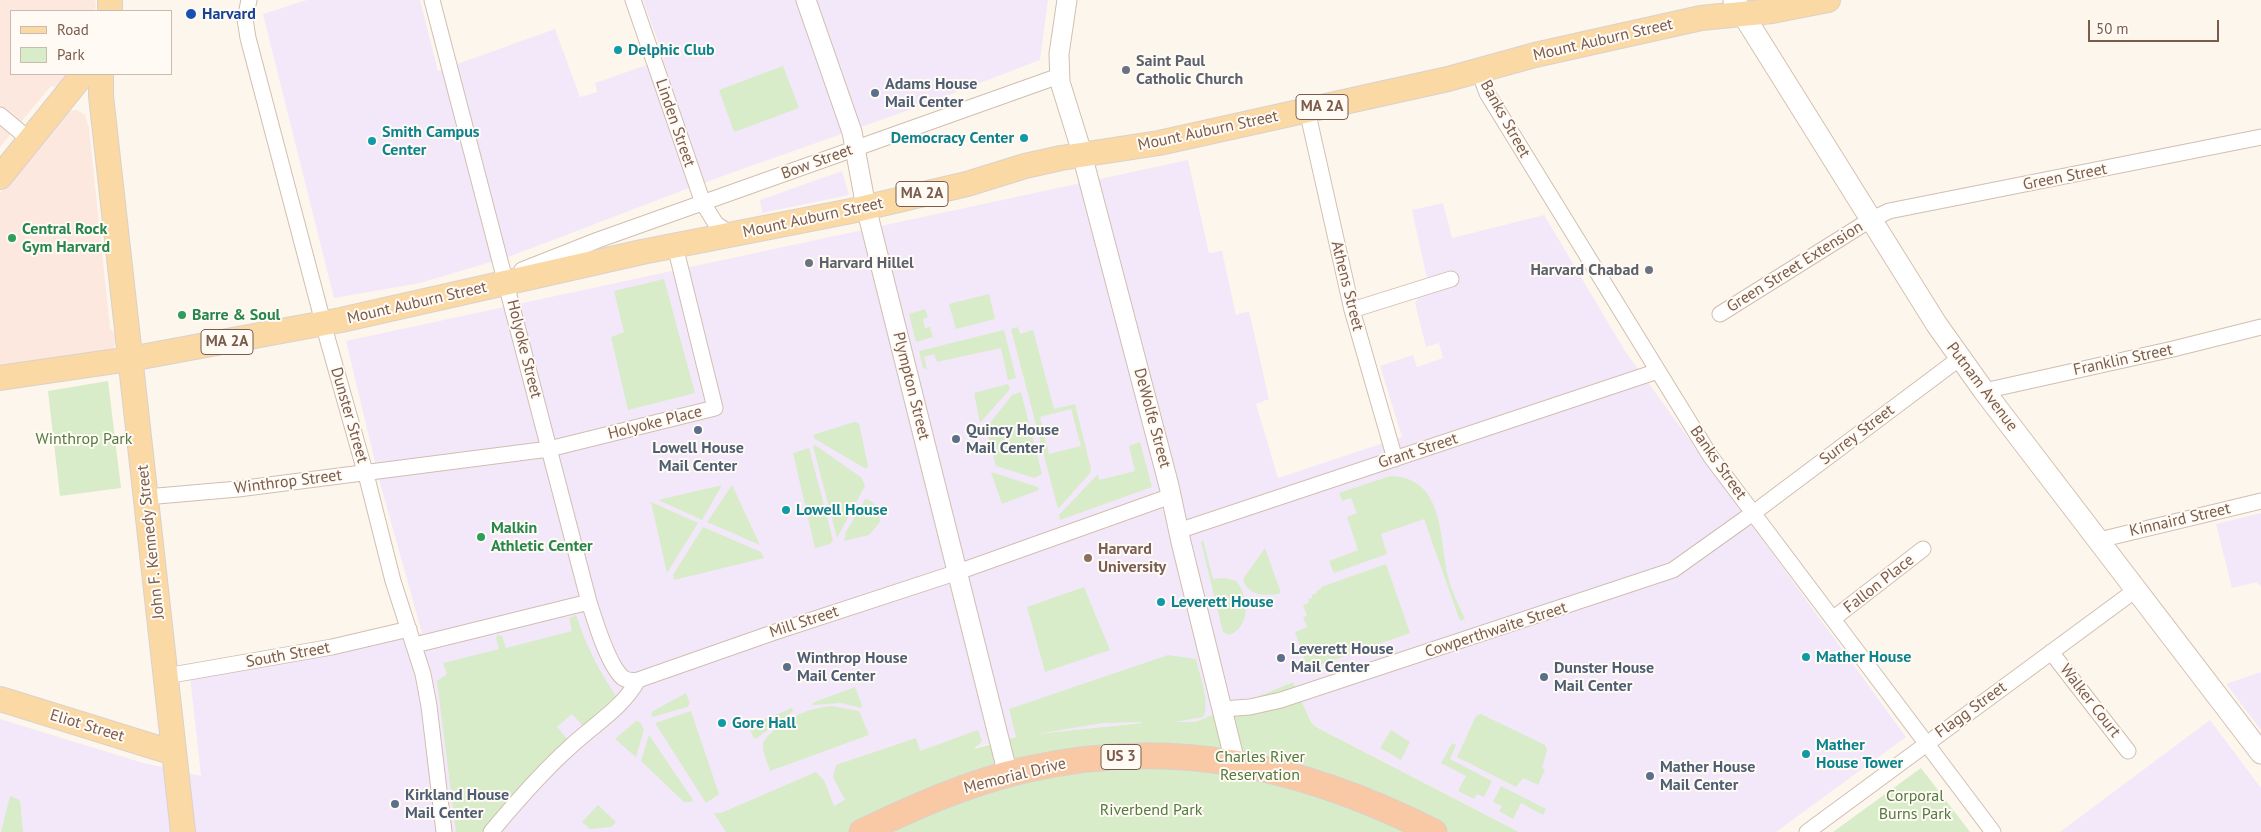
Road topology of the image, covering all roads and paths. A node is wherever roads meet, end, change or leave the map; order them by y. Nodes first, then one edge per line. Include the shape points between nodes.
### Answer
1 (249, 0) edge
2 (432, 0) edge
3 (633, 0) edge
4 (806, 0) edge
5 (1067, 0) edge
6 (1828, 0) edge
7 (1791, 4) edge
8 (1738, 7) edge
9 (1479, 71) junction
10 (82, 75) edge
11 (101, 75) edge
12 (1059, 76) junction
13 (1307, 110) junction
14 (0, 115) edge
15 (2261, 137) edge
16 (30, 140) junction
17 (855, 149) junction
18 (1082, 155) junction
19 (0, 177) edge
20 (703, 203) junction
21 (866, 207) junction
22 (1870, 220) junction
23 (733, 235) junction
24 (675, 246) junction
25 (1451, 280) dead end
26 (507, 282) junction
27 (1352, 310) junction
28 (1720, 314) dead end
29 (324, 323) junction
30 (2261, 327) edge
31 (1960, 358) junction
32 (130, 359) junction
33 (1658, 371) junction
34 (0, 378) edge
35 (1984, 391) junction
36 (549, 449) junction
37 (1396, 459) junction
38 (366, 473) junction
39 (1171, 496) junction
40 (146, 497) junction
41 (2261, 501) edge
42 (1753, 513) junction
43 (1178, 531) junction
44 (2098, 540) junction
45 (1923, 549) dead end
46 (958, 572) junction
47 (2137, 589) junction
48 (588, 602) junction
49 (1834, 618) junction
50 (409, 629) junction
51 (415, 645) junction
52 (2051, 652) junction
53 (166, 676) junction
54 (638, 680) junction
55 (0, 699) edge
56 (1223, 709) junction
57 (1927, 743) junction
58 (2128, 751) dead end
59 (174, 753) junction
60 (2261, 753) edge
61 (1235, 762) junction
62 (1008, 775) junction
63 (183, 832) edge
64 (444, 832) edge
65 (491, 832) edge
66 (862, 832) edge
67 (1434, 832) edge
68 (1807, 832) edge
69 (1993, 832) edge

1 - 29 street, Dunster Street via 245,19 248,38
2 - 26 street, Holyoke Street
3 - 20 street, Linden Street
4 - 17 street, Plympton Street
5 - 12 street
6 - 7 main road, Mount Auburn Street / MA 2A
7 - 8 main road, Mount Auburn Street / MA 2A via 1772,11
8 - 9 main road, Mount Auburn Street / MA 2A via 1541,53
8 - 22 main road, Putnam Avenue
9 - 13 main road, Mount Auburn Street / MA 2A
9 - 33 street, Banks Street via 1487,93
10 - 16 main road
11 - 32 main road, John F. Kennedy Street
12 - 17 street, Bow Street
12 - 18 street, DeWolfe Street
13 - 18 main road, Mount Auburn Street / MA 2A via 1160,143
13 - 27 street, Athens Street
14 - 16 street
15 - 22 street, Green Street via 1898,209
16 - 19 main road
17 - 20 street, Bow Street
17 - 21 street, Plympton Street
18 - 21 main road, Mount Auburn Street / MA 2A
18 - 39 street, DeWolfe Street
20 - 23 street, Linden Street via 716,224
20 - 26 street, Bow Street via 545,260 520,271
21 - 23 main road, Mount Auburn Street / MA 2A
21 - 46 street, Plympton Street
22 - 28 street, Green Street Extension
22 - 31 main road, Putnam Avenue
23 - 24 main road, Mount Auburn Street / MA 2A
24 - 26 main road, Mount Auburn Street / MA 2A
24 - 36 street, Holyoke Place via 715,408
25 - 27 street
26 - 29 main road, Mount Auburn Street / MA 2A
26 - 36 street, Holyoke Street
27 - 37 street, Athens Street
29 - 32 main road, Mount Auburn Street / MA 2A
29 - 38 street, Dunster Street
30 - 35 street, Franklin Street
31 - 35 main road, Putnam Avenue
31 - 42 street, Surrey Street
32 - 34 main road, Mount Auburn Street / MA 2A
32 - 40 main road, John F. Kennedy Street
33 - 37 street, Grant Street
33 - 42 street, Banks Street via 1711,457
35 - 44 main road, Putnam Avenue
36 - 38 street, Winthrop Street
36 - 48 street, Holyoke Street
37 - 43 street, Grant Street
38 - 40 street, Winthrop Street
38 - 50 street, Dunster Street via 393,581
39 - 43 street, DeWolfe Street
39 - 46 street, Mill Street
40 - 53 main road, John F. Kennedy Street
41 - 44 street, Kinnaird Street
42 - 49 street, Banks Street
42 - 56 street, Cowperthwaite Street via 1662,574 1280,700 1250,708
43 - 56 street, DeWolfe Street
44 - 47 main road, Putnam Avenue
45 - 49 street, Fallon Place
46 - 54 street, Mill Street
46 - 62 street, Plympton Street
47 - 52 street, Flagg Street
47 - 60 main road, Putnam Avenue
48 - 51 street
48 - 54 street, Holyoke Street via 618,672 628,680
49 - 57 street, Banks Street
50 - 51 street, Dunster Street
50 - 53 street, South Street via 332,647
51 - 64 street, Dunster Street via 428,700
52 - 57 street, Flagg Street
52 - 58 street, Walker Court
53 - 59 main road, John F. Kennedy Street
54 - 65 street via 623,703 550,765
55 - 59 main road, Eliot Street
56 - 61 street, DeWolfe Street
57 - 68 street, Flagg Street
57 - 69 street, Banks Street
59 - 63 main road, John F. Kennedy Street
61 - 62 highway, Memorial Drive / US 3 via 1128,756 1067,762
61 - 67 highway, Memorial Drive / US 3 via 1329,786
62 - 66 highway, Memorial Drive / US 3 via 951,793

